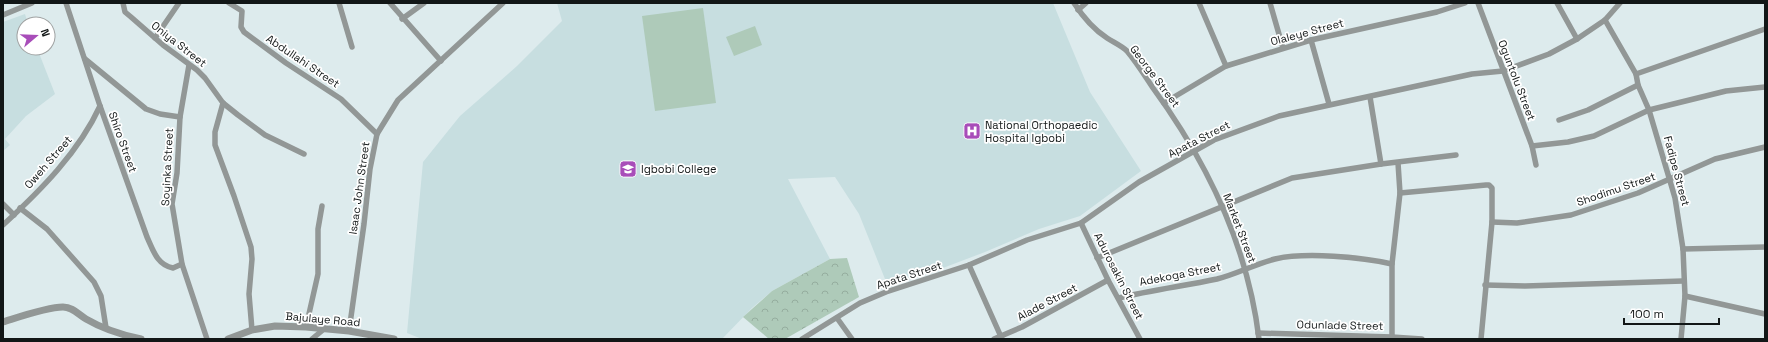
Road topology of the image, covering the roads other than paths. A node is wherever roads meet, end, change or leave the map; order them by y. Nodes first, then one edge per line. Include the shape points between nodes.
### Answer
1 (32, 3) edge
2 (66, 3) edge
3 (123, 3) edge
4 (179, 3) edge
5 (229, 3) edge
6 (339, 3) edge
7 (390, 3) edge
8 (424, 3) edge
9 (503, 3) edge
10 (1074, 3) edge
11 (1086, 3) edge
12 (1200, 3) edge
13 (1270, 3) edge
14 (1465, 3) edge
15 (1478, 3) edge
16 (1557, 3) edge
17 (1620, 3) edge
18 (1078, 10) junction
19 (3, 15) edge
20 (402, 19) junction
21 (1605, 20) junction
22 (1765, 30) edge
23 (155, 38) junction
24 (1577, 39) junction
25 (1311, 40) junction
26 (352, 47) dead end
27 (1283, 48) junction
28 (85, 59) junction
29 (441, 61) junction
30 (188, 65) junction
31 (1226, 66) junction
32 (1503, 71) junction
33 (1636, 74) junction
34 (1638, 85) junction
35 (1765, 87) edge
36 (1370, 97) junction
37 (223, 103) junction
38 (1164, 103) junction
39 (1329, 104) junction
40 (100, 106) junction
41 (1649, 110) junction
42 (180, 117) junction
43 (1559, 120) dead end
44 (377, 134) junction
45 (1532, 146) junction
46 (1765, 147) edge
47 (1195, 151) junction
48 (304, 154) dead end
49 (1456, 155) dead end
50 (1398, 163) junction
51 (1381, 164) junction
52 (1536, 165) dead end
53 (1670, 180) junction
54 (1400, 193) junction
55 (3, 204) edge
56 (322, 206) dead end
57 (1222, 206) junction
58 (20, 208) junction
59 (14, 215) junction
60 (1492, 222) junction
61 (1081, 223) junction
62 (3, 225) edge
63 (1765, 247) edge
64 (1683, 249) junction
65 (1097, 258) junction
66 (182, 264) junction
67 (1392, 264) junction
68 (969, 265) junction
69 (1246, 268) junction
70 (1108, 280) junction
71 (1683, 281) junction
72 (1485, 284) junction
73 (1685, 296) junction
74 (1119, 298) junction
75 (1765, 314) edge
76 (837, 318) junction
77 (3, 322) edge
78 (306, 326) junction
79 (106, 328) junction
80 (324, 329) junction
81 (252, 330) junction
82 (349, 331) junction
83 (1258, 336) edge
84 (1392, 337) junction
85 (1002, 338) edge
86 (141, 339) edge
87 (207, 339) edge
88 (228, 339) edge
89 (312, 339) edge
90 (394, 339) edge
91 (802, 339) edge
92 (852, 339) edge
93 (994, 339) edge
94 (1140, 339) edge
95 (1422, 339) edge
96 (1481, 339) edge
97 (1681, 339) edge

1 - 19 street
2 - 28 street, Shiro Street
3 - 23 street, Oniya Street via 125,12
4 - 23 street
5 - 44 street, Abdullahi Street via 242,11 241,27 244,32 341,99
6 - 26 street
7 - 20 street
8 - 20 street
9 - 29 street, Isaac John Street
10 - 18 street, George Street
11 - 18 street
12 - 31 street
13 - 27 street
14 - 25 street, Olaleye Street via 1437,12
15 - 32 street, Oguntolu Street
16 - 24 street
17 - 21 street, Apata Street
18 - 38 street, George Street via 1087,22 1126,50
20 - 29 street
21 - 24 street, Apata Street
21 - 33 street, Fadipe Street
22 - 33 street
23 - 30 street, Oniya Street
24 - 32 street, Apata Street via 1549,54
25 - 27 street, Olaleye Street
25 - 39 street
27 - 31 street, Olaleye Street
28 - 40 street, Shiro Street
28 - 42 street via 146,109
29 - 44 street, Isaac John Street via 398,100
30 - 37 street, Oniya Street via 205,78
30 - 42 street, Soyinka Street
31 - 38 street, Olaleye Street
32 - 36 street, Apata Street via 1472,74
32 - 45 street, Oguntolu Street
33 - 34 street, Fadipe Street
34 - 41 street, Fadipe Street
34 - 43 street via 1588,110
35 - 41 street via 1726,91
36 - 39 street, Apata Street
36 - 51 street
37 - 48 street, Oniya Street via 265,135
37 - 81 street via 215,146 251,247 249,294
38 - 47 street, George Street
39 - 47 street, Apata Street via 1249,126
40 - 58 street, Oweh Street via 92,123 75,147
40 - 66 street, Shiro Street via 155,254 167,267 173,268
41 - 45 street via 1594,136
41 - 53 street, Fadipe Street
42 - 66 street, Soyinka Street via 177,173 172,204
44 - 82 street, Isaac John Street via 371,156
45 - 52 street, Oguntolu Street
46 - 53 street, Shodimu Street via 1715,159
47 - 57 street, Market Street
47 - 61 street, Apata Street via 1139,182
49 - 50 street
50 - 51 street
50 - 54 street
51 - 57 street via 1292,178
53 - 60 street, Shodimu Street via 1571,215 1517,223
53 - 64 street, Fadipe Street
54 - 60 street via 1489,185 1492,188
54 - 67 street
55 - 59 street
56 - 78 street via 318,230 318,274
57 - 65 street
57 - 69 street, Market Street
58 - 59 street, Oweh Street
58 - 79 street via 47,230 94,282 101,296
59 - 62 street, Oweh Street
60 - 72 street
61 - 65 street, Adurosakin Street
61 - 68 street, Apata Street via 1027,240
63 - 64 street
64 - 71 street, Fadipe Street
65 - 70 street, Adurosakin Street
66 - 87 street, Soyinka Street
67 - 69 street, Adekoga Street via 1372,259 1307,256 1276,259
67 - 84 street
68 - 76 street, Apata Street via 886,292 860,303
68 - 85 street
69 - 74 street, Adekoga Street via 1219,278
69 - 83 street, Market Street
70 - 74 street, Adurosakin Street
70 - 85 street, Alade Street
71 - 72 street via 1525,286
71 - 73 street, Fadipe Street
72 - 96 street
73 - 75 street
73 - 97 street, Fadipe Street
74 - 94 street, Adurosakin Street
76 - 91 street, Apata Street
76 - 92 street
77 - 79 street via 63,307 76,311 86,319
78 - 80 street, Bajulaye Road
78 - 81 street, Bajulaye Road via 275,326
79 - 86 street
80 - 82 street, Bajulaye Road
80 - 89 street
81 - 88 street, Bajulaye Road
82 - 90 street, Bajulaye Road
83 - 84 street, Odunlade Street
84 - 95 street, Odunlade Street
85 - 93 street, Alade Street

